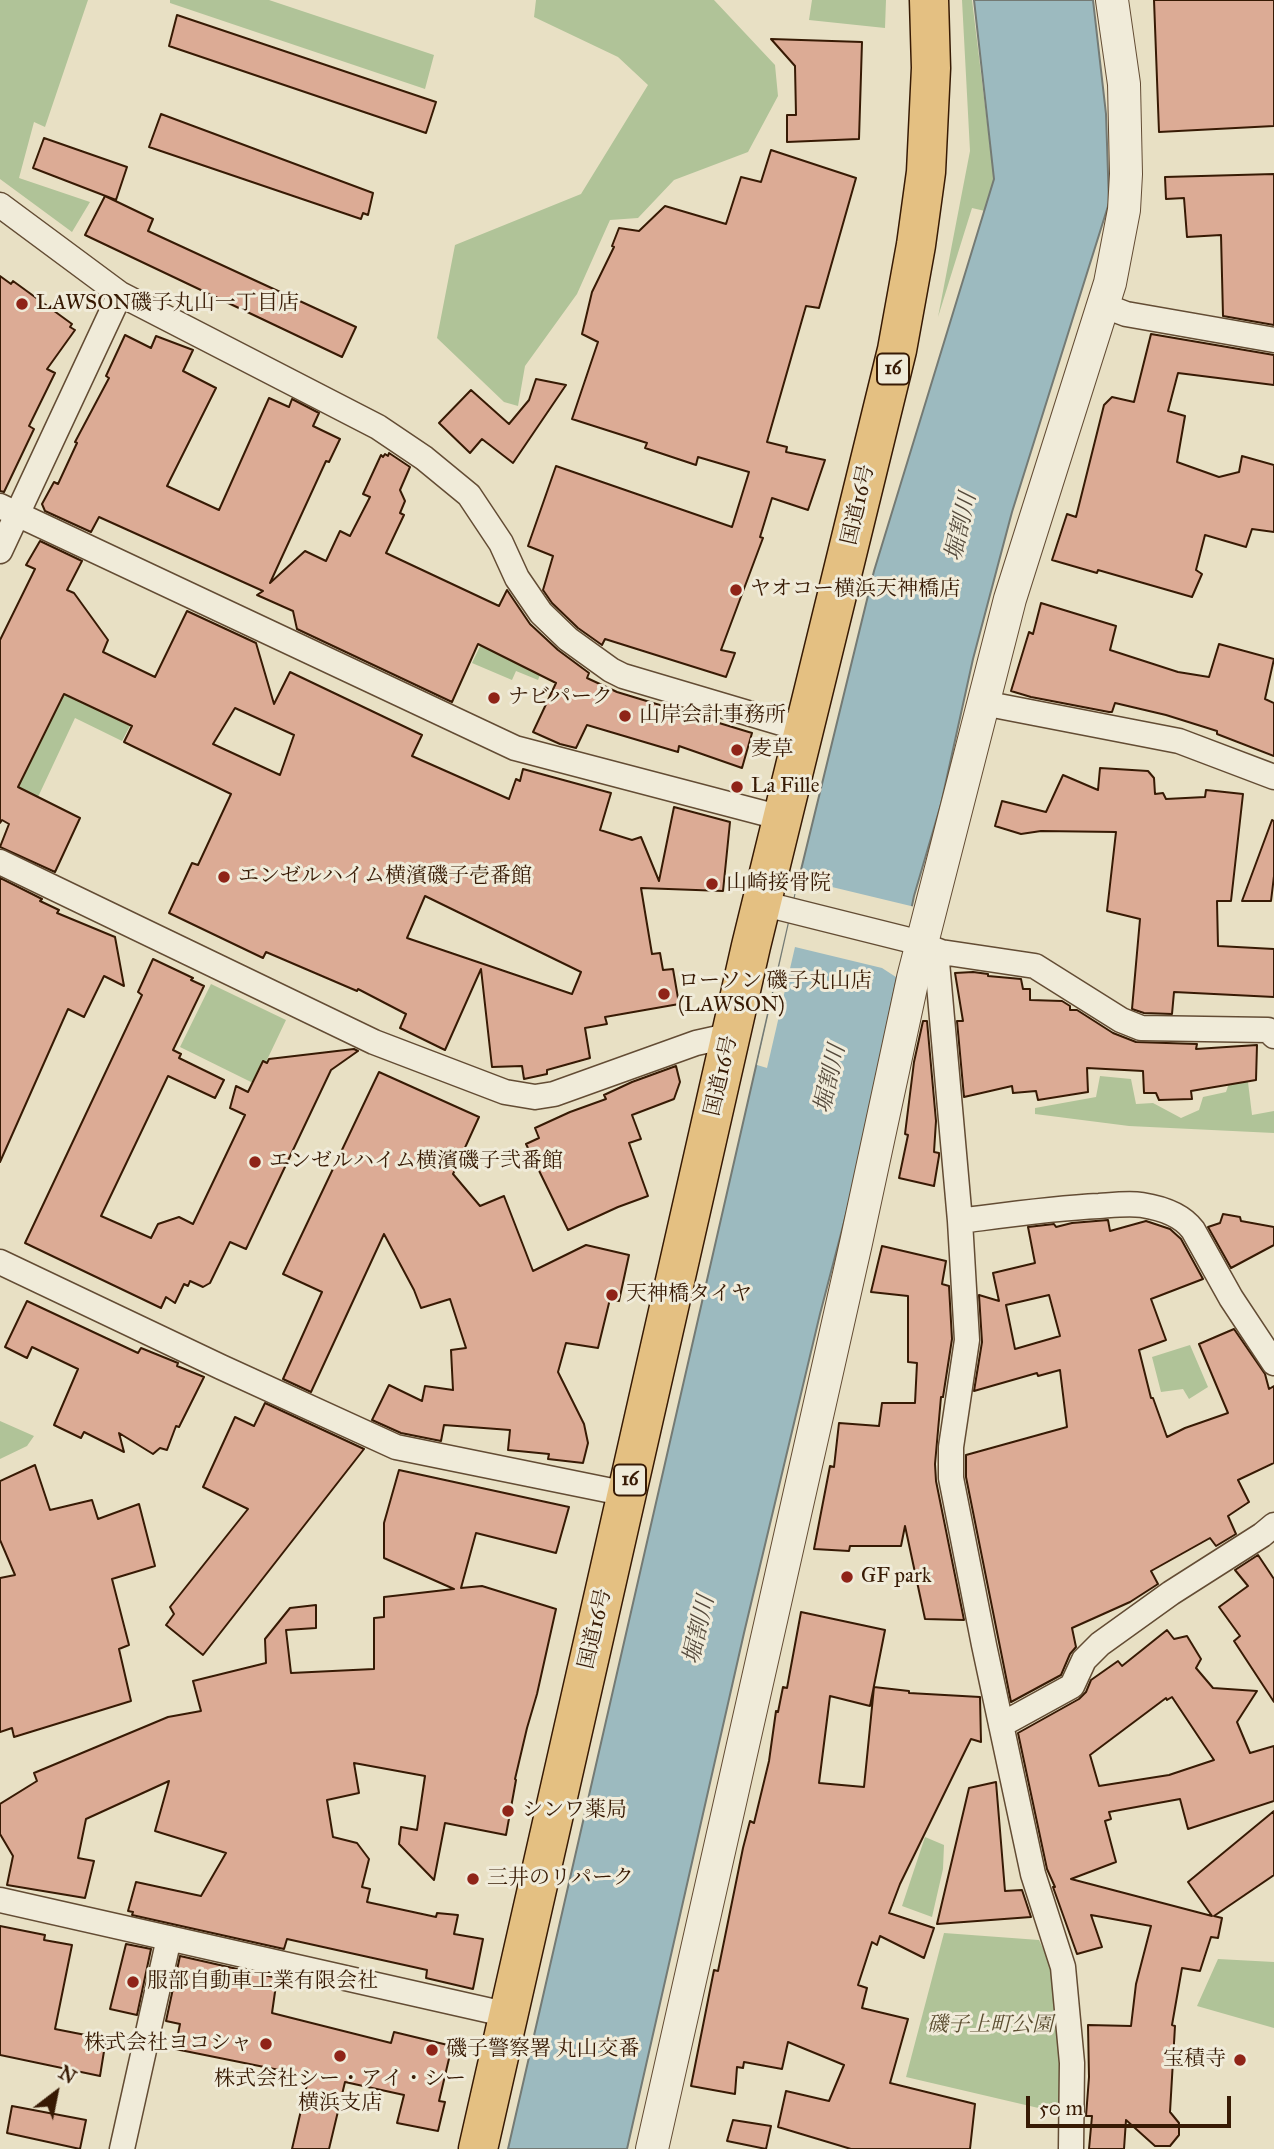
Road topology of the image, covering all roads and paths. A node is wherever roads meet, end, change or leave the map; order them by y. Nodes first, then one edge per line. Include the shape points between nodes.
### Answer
1 (929, 0) edge
2 (1112, 0) edge
3 (0, 205) edge
4 (120, 294) junction
5 (1105, 306) junction
6 (1274, 340) edge
7 (9, 510) edge
8 (0, 551) edge
9 (983, 703) junction
10 (805, 730) junction
11 (1274, 777) edge
12 (782, 818) junction
13 (0, 862) edge
14 (777, 907) junction
15 (915, 942) junction
16 (732, 1035) junction
17 (1274, 1036) edge
18 (960, 1221) junction
19 (0, 1262) edge
20 (1274, 1363) edge
21 (626, 1494) junction
22 (1274, 1525) edge
23 (1001, 1725) junction
24 (0, 1900) edge
25 (169, 1938) junction
26 (509, 2015) junction
27 (122, 2149) edge
28 (478, 2149) edge
29 (652, 2149) edge
30 (1071, 2149) edge

1 - 10 highway, 国道16号 / 16 via 926,172 916,245 897,350
2 - 5 street via 1126,109 1126,192
3 - 4 street
4 - 7 street
4 - 10 street via 378,427 424,458 469,495 541,613 611,670
5 - 6 street via 1126,314
5 - 9 street via 1010,599
7 - 8 street
7 - 12 street via 515,748
9 - 11 street via 1179,741
9 - 15 street
10 - 12 highway, 国道16号 / 16
12 - 14 highway, 国道16号 / 16
13 - 16 street via 374,1042 505,1092 535,1097 554,1094 696,1043
14 - 15 street
14 - 16 highway, 国道16号 / 16
15 - 17 street via 941,952 1035,966 1141,1028 1268,1030
15 - 18 street via 937,962
15 - 29 street via 856,1242
16 - 21 highway, 国道16号 / 16
18 - 20 street via 1121,1205 1141,1205 1186,1220
18 - 23 street via 967,1340 951,1447 951,1478
19 - 21 street via 396,1447
21 - 26 highway, 国道16号 / 16
22 - 23 street via 1100,1644 1084,1660 1072,1686
23 - 30 street via 1033,1874 1063,1967 1072,2063
24 - 25 street
25 - 26 street
25 - 27 street
26 - 28 highway, 国道16号 / 16

